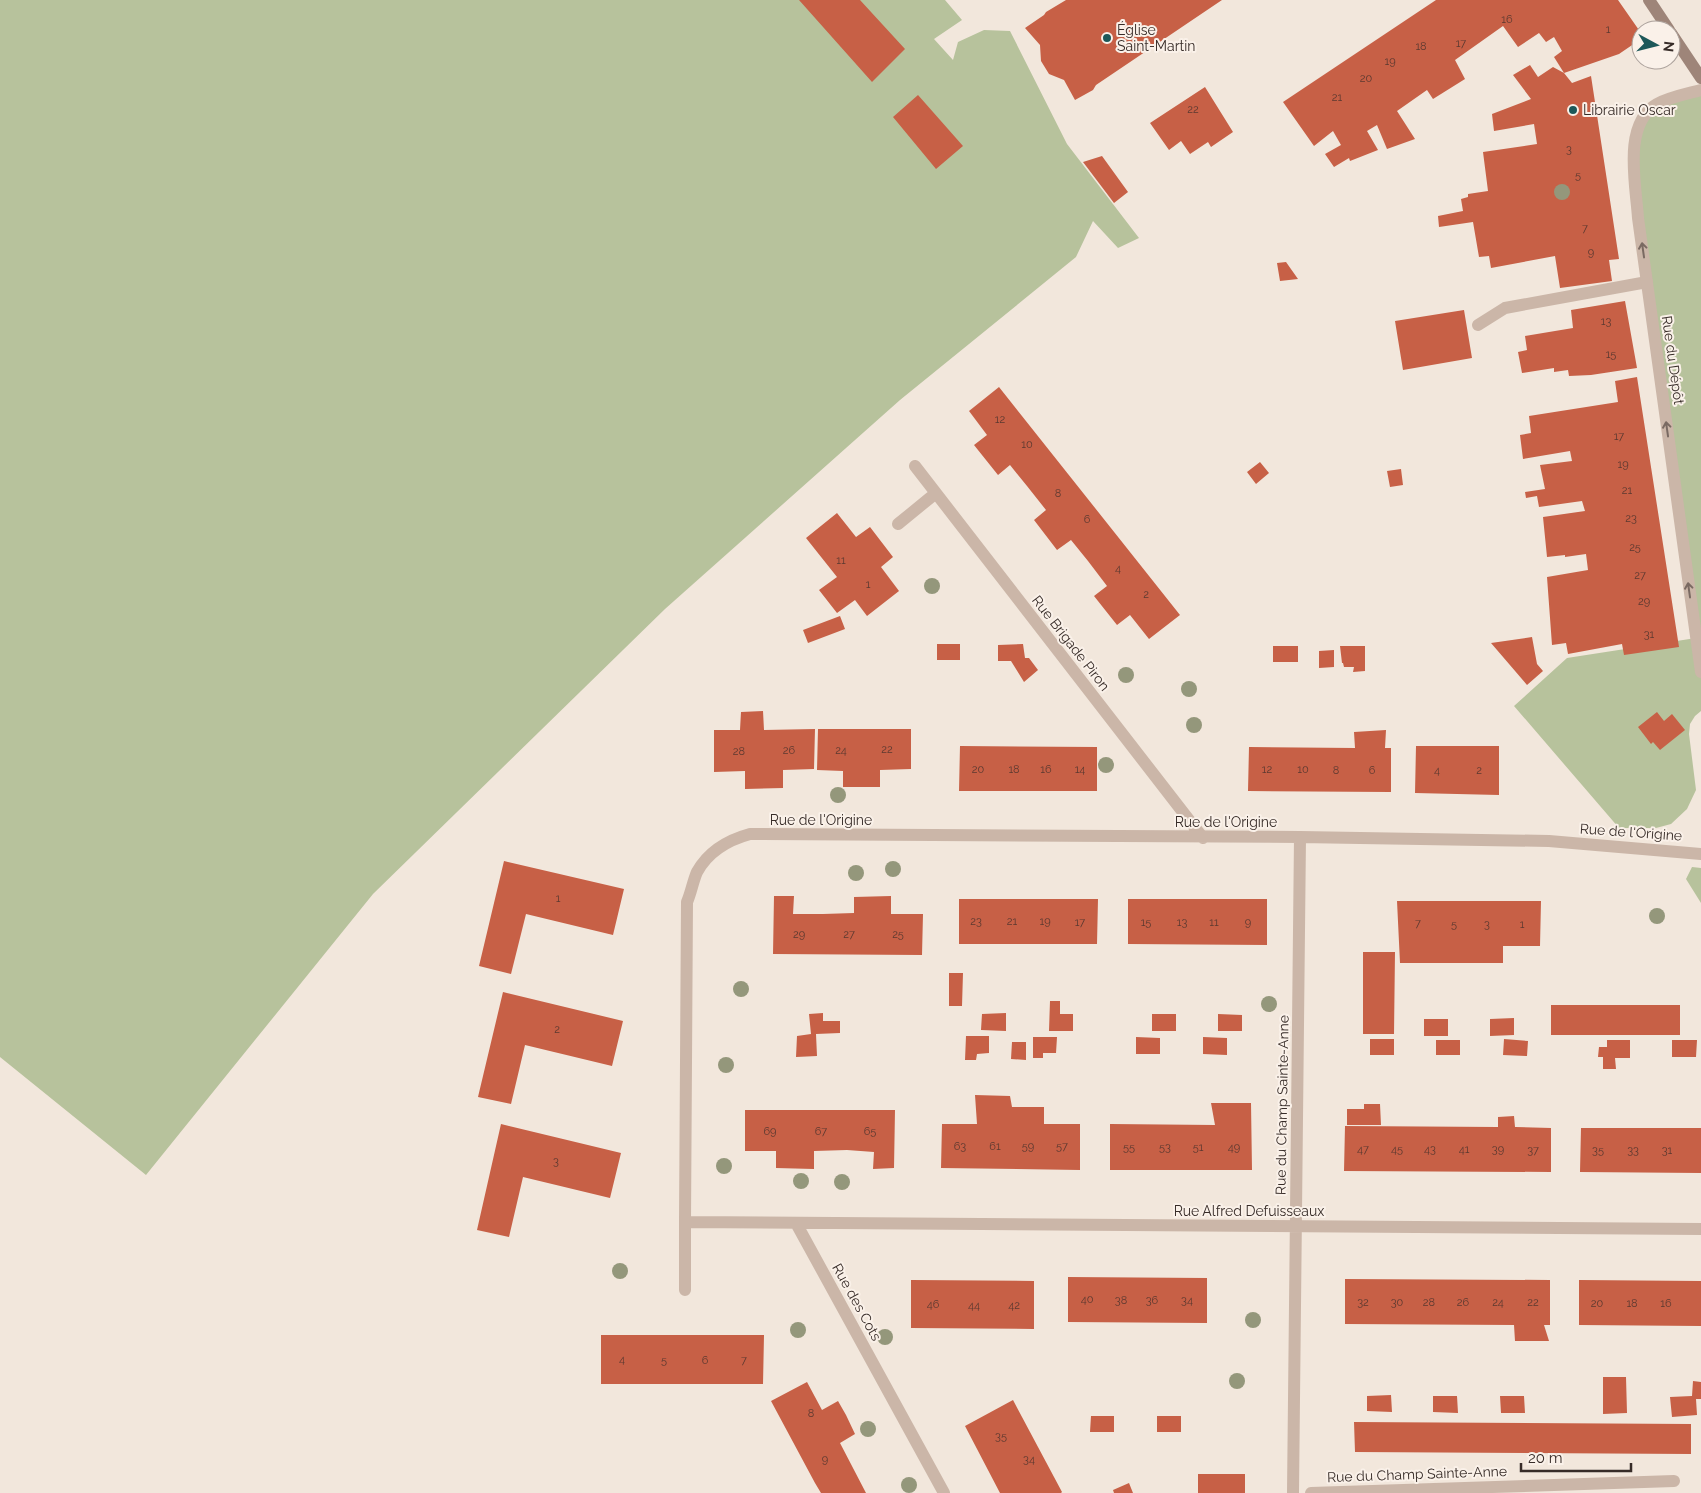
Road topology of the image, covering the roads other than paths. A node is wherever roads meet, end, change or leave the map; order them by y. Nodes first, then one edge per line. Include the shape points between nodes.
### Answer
1 (1649, 0) edge
2 (1662, 20) edge
3 (1681, 48) edge
4 (1701, 78) edge
5 (1701, 90) edge
6 (1647, 282) junction
7 (1478, 325) dead end
8 (915, 466) dead end
9 (936, 493) junction
10 (898, 524) dead end
11 (1701, 672) edge
12 (1300, 837) junction
13 (1203, 838) junction
14 (1701, 854) edge
15 (685, 1222) junction
16 (796, 1223) junction
17 (1296, 1226) junction
18 (1701, 1229) edge
19 (685, 1290) dead end
20 (1674, 1481) dead end
21 (944, 1493) edge
22 (1293, 1493) edge
23 (1311, 1493) edge

1 - 2 street
3 - 4 street
6 -> 5 street, Rue du Dépôt via 1638,218 1636,132 1646,112 1655,105
6 - 7 street via 1505,308
11 -> 6 street, Rue du Dépôt
8 - 9 street, Rue Brigade Piron
9 - 10 street
9 - 13 street, Rue Brigade Piron
12 - 13 street, Rue de l'Origine
12 - 14 street, Rue de l'Origine via 1549,841
12 - 17 street, Rue du Champ Sainte-Anne
13 - 15 street, Rue de l'Origine via 750,834 716,849 698,872 687,902
15 - 16 street
15 - 19 street
16 - 17 street, Rue Alfred Defuisseaux
16 - 21 street, Rue des Cots
17 - 18 street, Rue Alfred Defuisseaux
17 - 22 street, Rue du Champ Sainte-Anne
20 - 23 street, Rue du Champ Sainte-Anne

